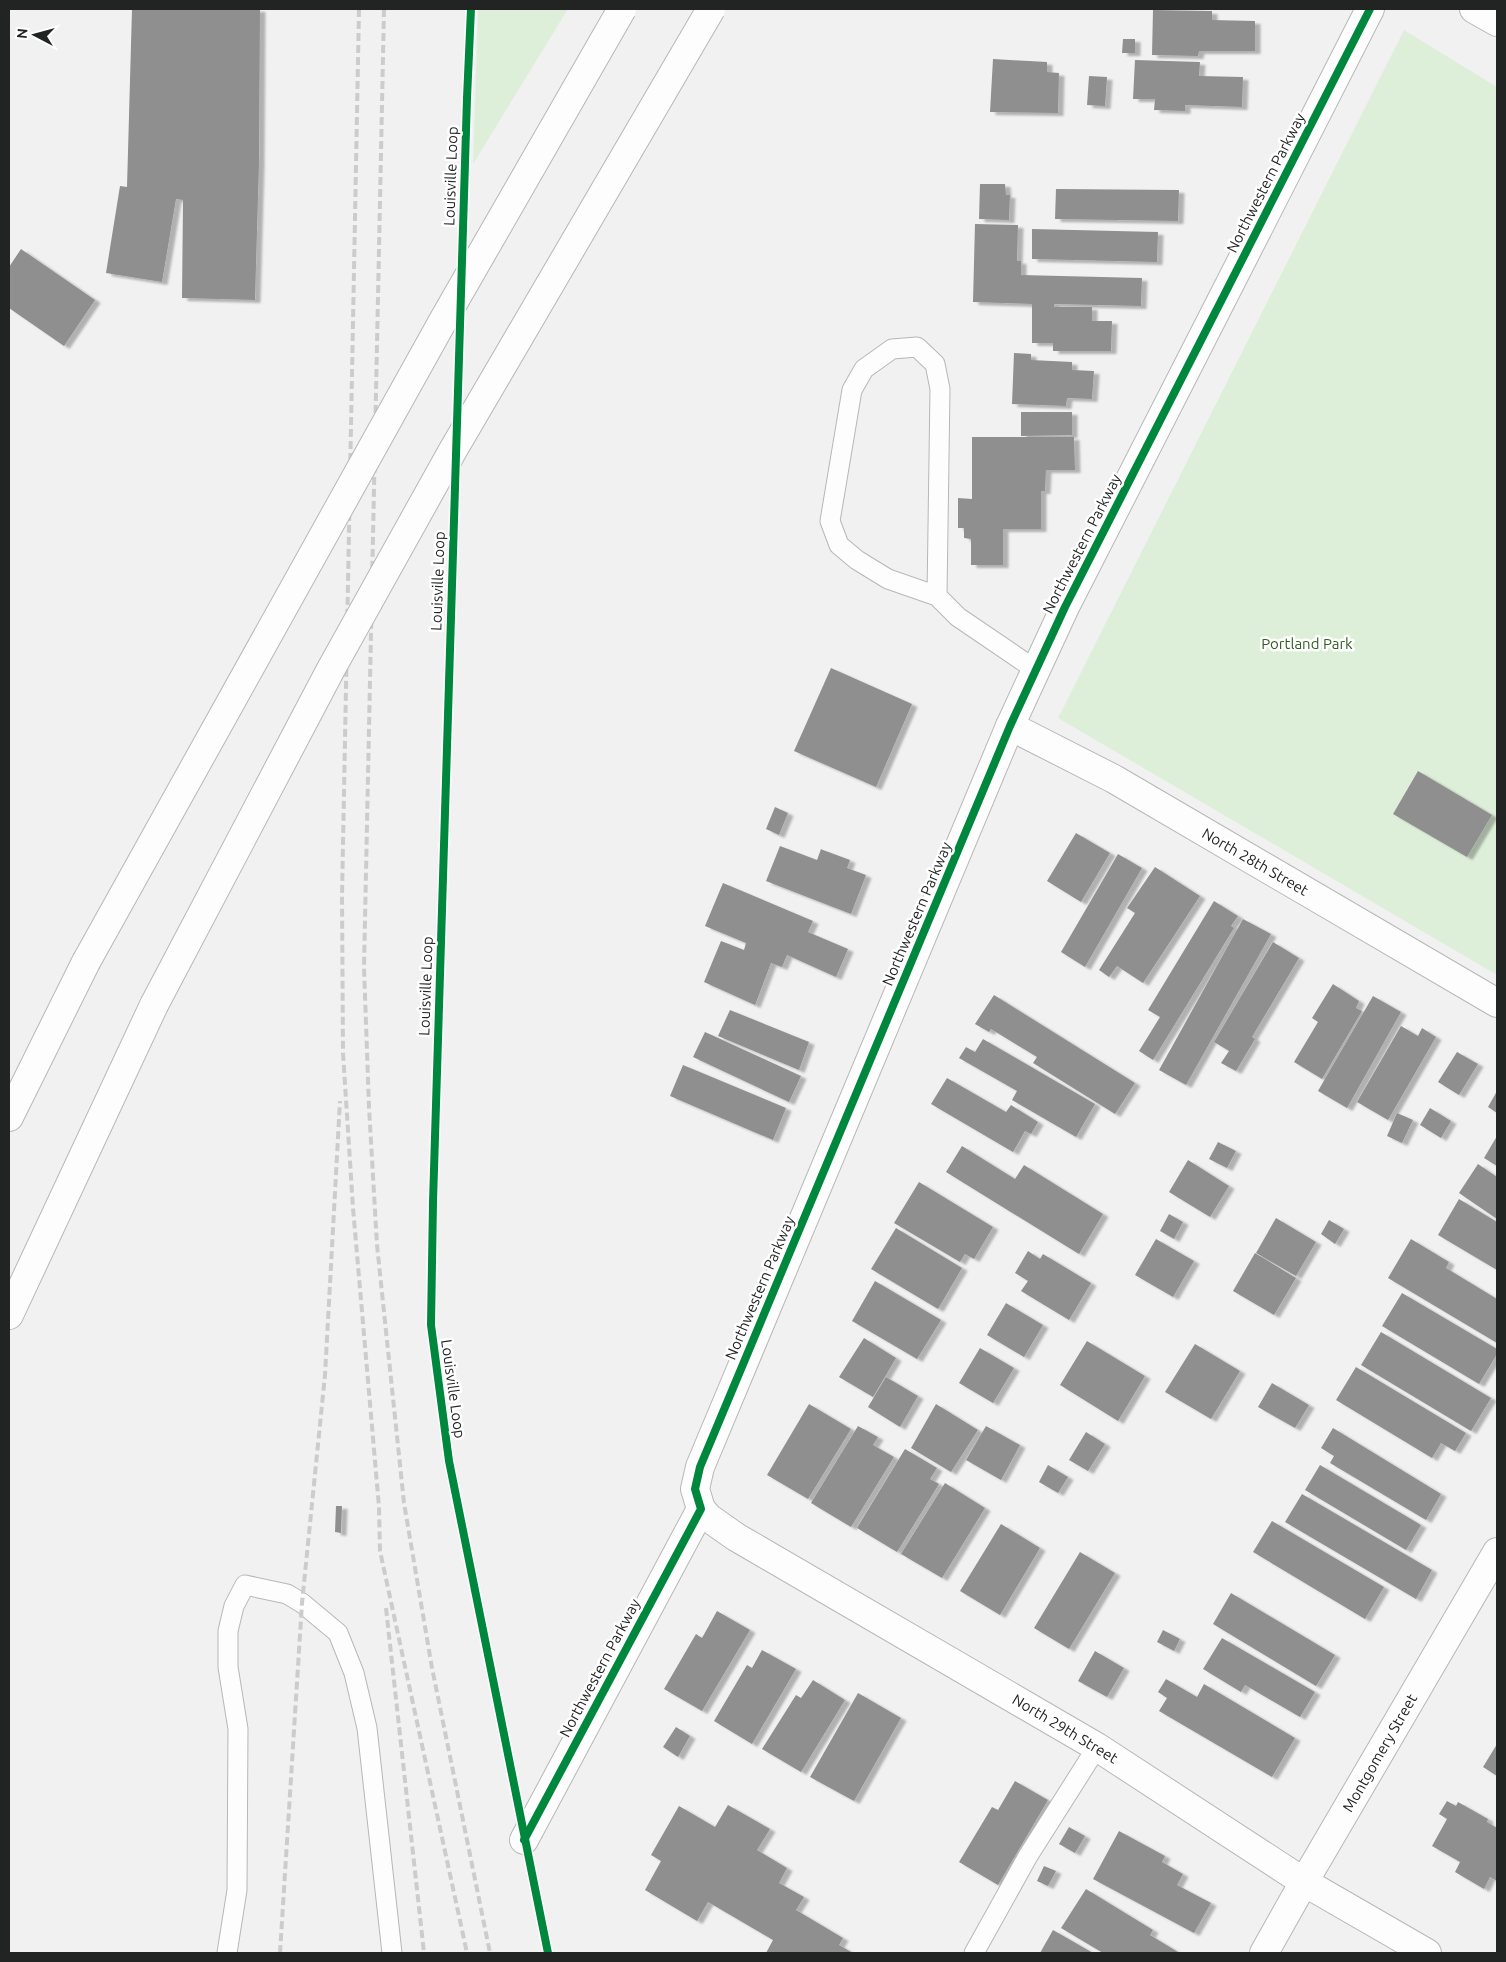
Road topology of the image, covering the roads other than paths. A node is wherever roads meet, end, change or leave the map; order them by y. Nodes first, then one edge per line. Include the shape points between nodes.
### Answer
1 (622, 9) edge
2 (711, 9) edge
3 (1370, 9) edge
4 (1474, 9) edge
5 (1497, 22) edge
6 (937, 596) junction
7 (1036, 670) junction
8 (1010, 726) junction
9 (1497, 1003) edge
10 (9, 1117) edge
11 (9, 1315) edge
12 (701, 1509) junction
13 (1497, 1552) edge
14 (1097, 1747) junction
15 (524, 1840) dead end
16 (1304, 1882) junction
17 (227, 1953) edge
18 (392, 1953) edge
19 (974, 1953) edge
20 (1264, 1953) edge
21 (1427, 1953) edge

1 - 10 main road, bridge via 444,319 86,962
2 - 11 main road, bridge via 453,450 332,669 154,1005
3 - 7 main road, Northwestern Parkway via 1069,598
4 - 5 main road
6 - 6 lane via 940,390 935,364 917,348 892,349 864,369 852,390 830,521 839,545 857,560 888,579
6 - 7 lane via 958,617
7 - 8 main road, Northwestern Parkway
8 - 9 main road, North 28th Street via 1114,779
8 - 12 main road, Northwestern Parkway via 700,1466 695,1490
12 - 14 main road, North 29th Street via 708,1518 736,1537
12 - 15 main road, Northwestern Parkway
13 - 16 main road, Montgomery Street
14 - 16 main road, North 29th Street
14 - 19 lane via 1028,1856
16 - 20 main road, Montgomery Street
16 - 21 main road, North 29th Street
17 - 18 lane via 237,1890 238,1729 228,1667 228,1631 234,1606 246,1585 287,1594 302,1603 338,1633 354,1673 367,1728

